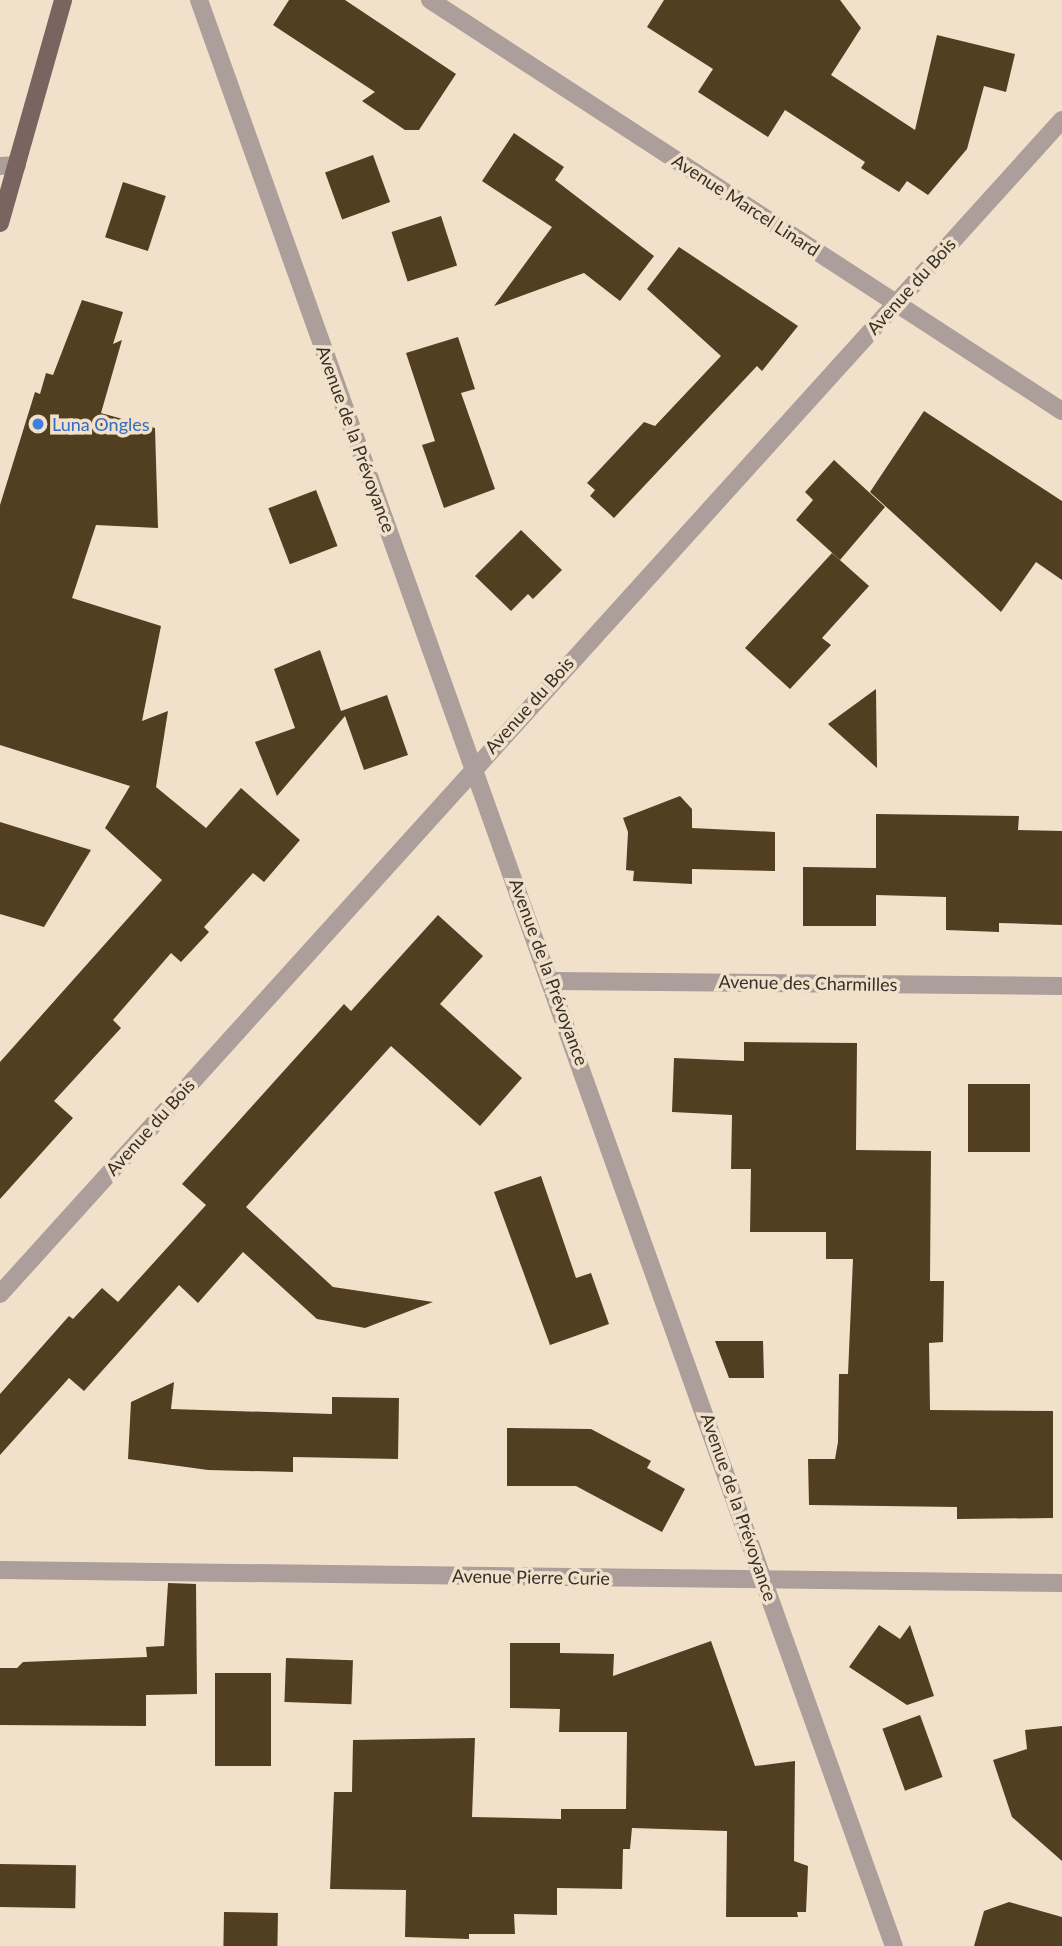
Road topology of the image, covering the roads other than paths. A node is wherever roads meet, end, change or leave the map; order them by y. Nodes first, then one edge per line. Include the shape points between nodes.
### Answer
1 (63, 0) edge
2 (200, 0) edge
3 (430, 0) edge
4 (1062, 120) edge
5 (9, 166) edge
6 (0, 223) edge
7 (897, 302) junction
8 (1062, 411) edge
9 (473, 768) junction
10 (553, 981) junction
11 (1062, 986) edge
12 (0, 1294) edge
13 (0, 1570) edge
14 (765, 1581) junction
15 (1062, 1583) edge
16 (894, 1946) edge

1 - 5 main road
2 - 9 street, Avenue de la Prévoyance
3 - 7 street, Avenue Marcel Linard
4 - 7 street, Avenue du Bois
5 - 6 main road
7 - 8 street, Avenue Marcel Linard
7 - 9 street, Avenue du Bois
9 - 10 street, Avenue de la Prévoyance
9 - 12 street, Avenue du Bois
10 - 11 street, Avenue des Charmilles
10 - 14 street, Avenue de la Prévoyance
13 - 14 street, Avenue Pierre Curie
14 - 15 street, Avenue Pierre Curie
14 - 16 street, Avenue de la Prévoyance

